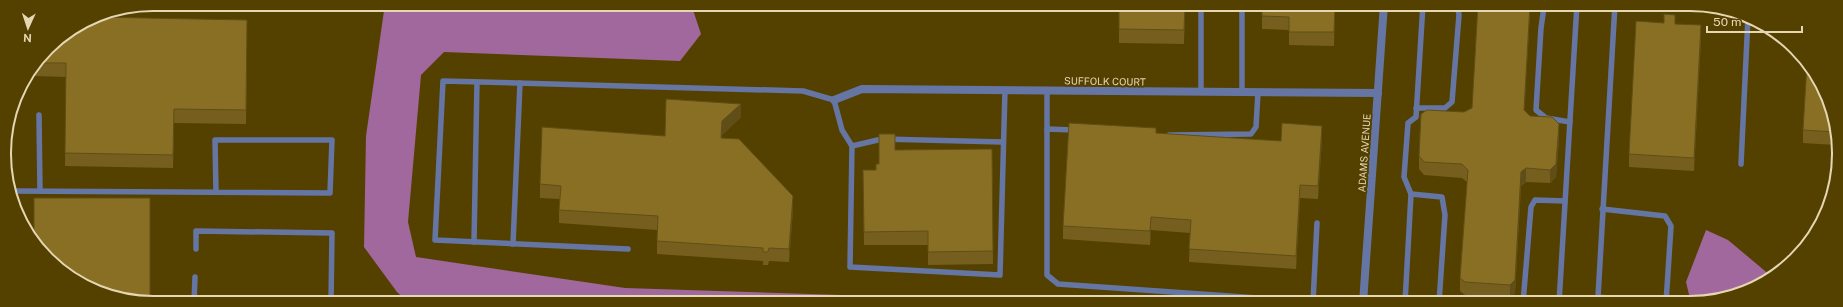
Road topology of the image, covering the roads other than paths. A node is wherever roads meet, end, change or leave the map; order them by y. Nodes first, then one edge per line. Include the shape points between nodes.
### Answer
1 (1201, 11) edge
2 (1242, 11) edge
3 (1384, 11) edge
4 (1423, 11) edge
5 (1459, 11) edge
6 (1543, 11) edge
7 (1577, 11) edge
8 (1615, 11) edge
9 (1748, 24) edge
10 (477, 82) junction
11 (520, 83) junction
12 (1005, 90) junction
13 (1047, 90) junction
14 (1201, 92) junction
15 (1242, 92) junction
16 (1258, 92) junction
17 (1378, 93) junction
18 (834, 100) junction
19 (1416, 108) junction
20 (39, 115) dead end
21 (1570, 122) junction
22 (1047, 129) junction
23 (1084, 131) edge
24 (1166, 135) edge
25 (1003, 142) junction
26 (852, 146) junction
27 (1741, 164) dead end
28 (16, 191) edge
29 (40, 191) junction
30 (216, 192) junction
31 (1411, 194) junction
32 (1565, 201) junction
33 (1602, 209) junction
34 (1317, 223) dead end
35 (474, 242) junction
36 (513, 244) junction
37 (196, 249) dead end
38 (628, 249) dead end
39 (195, 277) dead end
40 (194, 296) edge
41 (331, 296) edge
42 (1227, 296) edge
43 (1312, 296) edge
44 (1364, 296) edge
45 (1405, 296) edge
46 (1440, 296) edge
47 (1524, 296) edge
48 (1559, 296) edge
49 (1598, 296) edge
50 (1666, 296) edge

1 - 14 lane
2 - 15 lane
3 - 17 street, ADAMS AVENUE
4 - 19 lane
5 - 19 lane via 1452,102 1445,108
6 - 21 lane via 1536,110 1546,118
7 - 21 lane
8 - 33 lane
9 - 27 lane
10 - 11 lane
10 - 35 lane
10 - 35 lane via 443,81 435,240
11 - 18 lane via 803,91
11 - 36 lane
12 - 13 street, SUFFOLK COURT
12 - 18 street, SUFFOLK COURT via 862,89
12 - 25 lane
13 - 14 street, SUFFOLK COURT
13 - 22 lane
14 - 15 street, SUFFOLK COURT
15 - 16 street, SUFFOLK COURT
16 - 17 street, SUFFOLK COURT
16 - 24 lane via 1256,127 1251,134
17 - 44 street, ADAMS AVENUE
18 - 26 lane via 842,130
19 - 31 lane via 1416,117 1408,122 1404,177
20 - 29 lane
21 - 32 lane
22 - 23 lane
22 - 42 lane via 1047,274 1058,284
25 - 26 lane via 882,139
25 - 26 lane via 1000,275 850,267
28 - 29 lane
29 - 30 lane
30 - 30 lane via 215,140 332,140 330,193
31 - 45 lane
31 - 46 lane via 1442,197 1445,215
32 - 47 lane via 1535,200 1531,207
32 - 48 lane
33 - 49 lane
33 - 50 lane via 1665,216 1671,226
34 - 43 lane
35 - 36 lane
36 - 38 lane
37 - 41 lane via 196,231 332,233
39 - 40 lane

